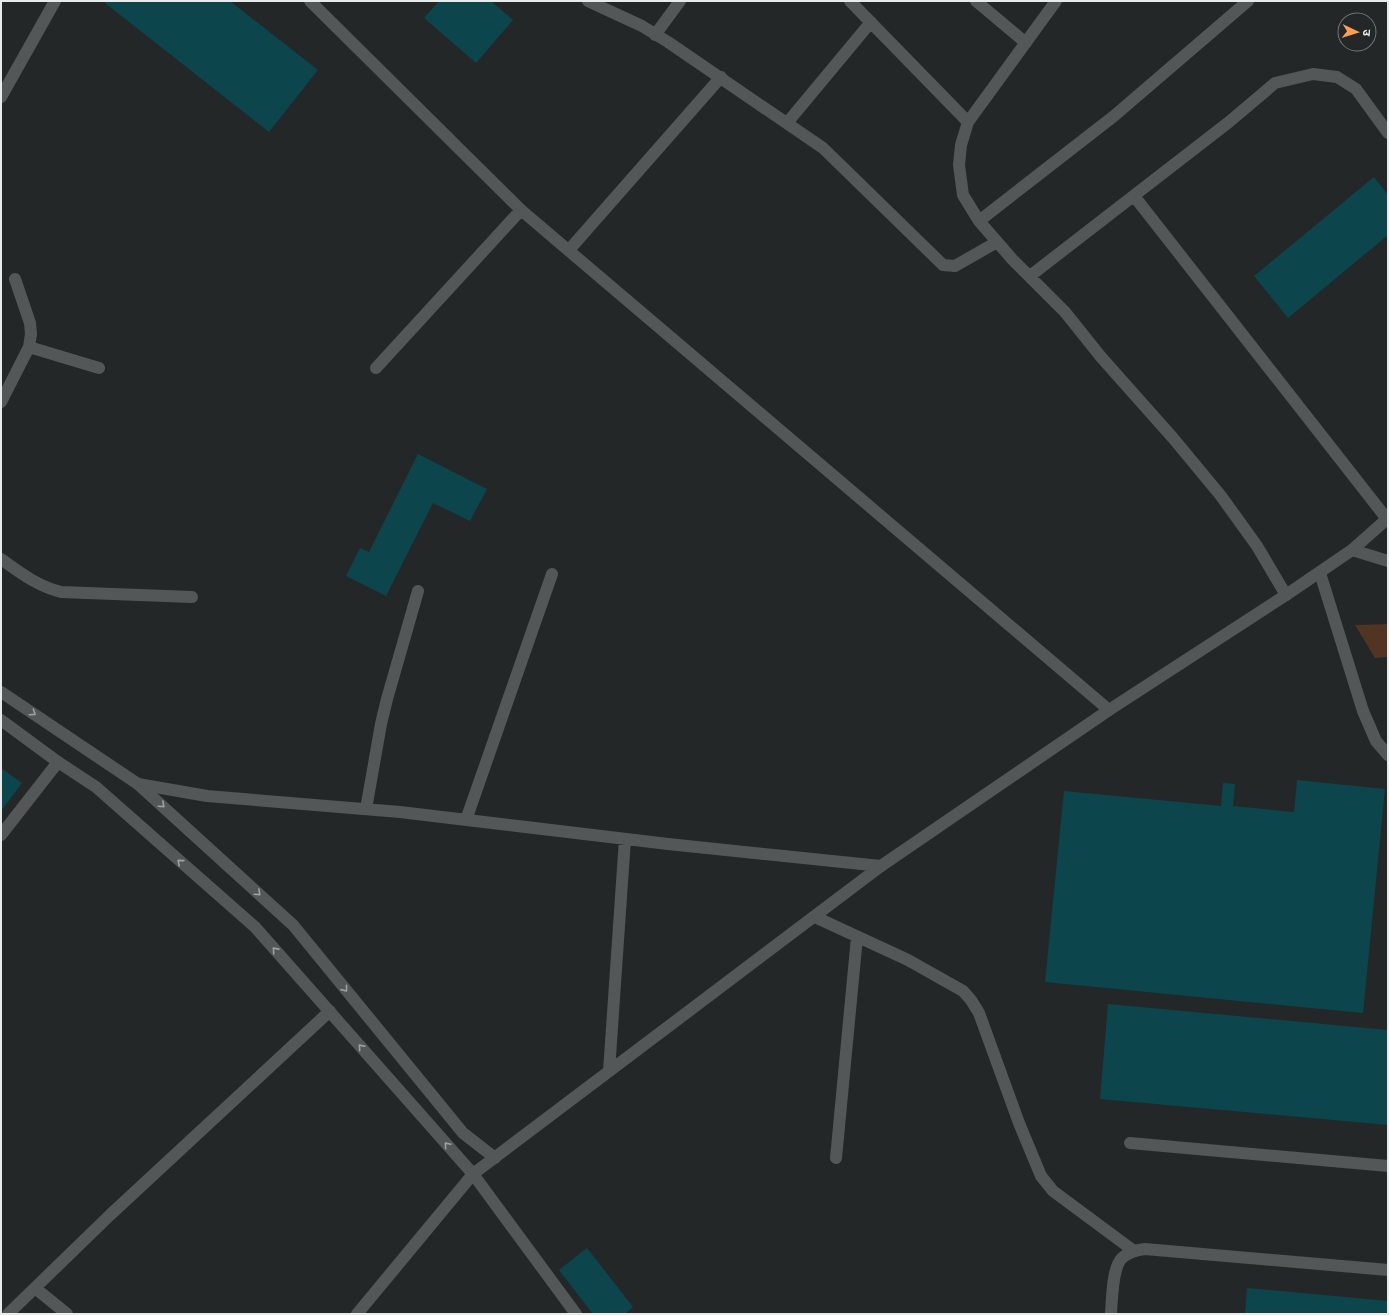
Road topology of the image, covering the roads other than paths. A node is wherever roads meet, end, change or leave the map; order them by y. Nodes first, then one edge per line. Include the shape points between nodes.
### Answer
1 (55, 1) edge
2 (310, 1) edge
3 (588, 1) edge
4 (680, 1) edge
5 (850, 1) edge
6 (976, 1) edge
7 (1056, 1) edge
8 (1248, 1) edge
9 (863, 5) edge
10 (871, 22) junction
11 (655, 35) junction
12 (1026, 43) junction
13 (721, 77) junction
14 (1, 97) edge
15 (968, 122) junction
16 (787, 123) junction
17 (1388, 133) edge
18 (1134, 196) junction
19 (521, 210) junction
20 (979, 221) junction
21 (998, 242) junction
22 (569, 250) junction
23 (1030, 276) junction
24 (15, 279) dead end
25 (29, 347) junction
26 (99, 368) dead end
27 (376, 368) dead end
28 (1, 402) edge
29 (1387, 519) edge
30 (1352, 550) junction
31 (1, 559) edge
32 (1388, 561) edge
33 (1320, 573) junction
34 (552, 574) dead end
35 (418, 591) dead end
36 (1286, 595) junction
37 (192, 596) dead end
38 (1, 692) edge
39 (1109, 710) junction
40 (1, 720) edge
41 (1388, 755) edge
42 (58, 762) junction
43 (138, 784) junction
44 (366, 809) junction
45 (466, 820) junction
46 (1, 835) edge
47 (625, 839) junction
48 (881, 866) junction
49 (814, 917) junction
50 (857, 937) junction
51 (330, 1011) junction
52 (609, 1071) junction
53 (1130, 1143) dead end
54 (495, 1158) junction
55 (836, 1158) dead end
56 (1388, 1166) edge
57 (473, 1174) junction
58 (1134, 1251) junction
59 (1388, 1270) edge
60 (35, 1288) junction
61 (8, 1314) edge
62 (67, 1314) edge
63 (357, 1314) edge
64 (576, 1314) edge
65 (1111, 1314) edge

1 - 14 street
2 - 19 street
3 - 11 street via 642,26
4 - 11 street
5 - 9 street
6 - 12 street
7 - 12 street
8 - 20 street via 1114,116
9 - 10 street
10 - 15 street
10 - 16 street
11 - 13 street
12 - 15 street
13 - 16 street
13 - 22 street
15 - 20 street via 961,144 959,165 963,195
16 - 21 street via 823,148 943,265 955,266
17 - 18 street via 1356,89 1337,77 1313,74 1275,84
18 - 23 street
18 - 29 street
19 - 22 street
19 - 27 street
20 - 21 street
21 - 23 street
22 - 39 street
23 - 36 street via 1065,312 1221,496 1257,546
24 - 25 street via 30,323
25 - 26 street
25 - 28 street
29 - 30 street
30 - 32 street
30 - 33 street
31 - 37 street via 32,582 61,592
33 - 36 street
33 - 41 street via 1362,711 1376,741
34 - 45 street
35 - 44 street via 381,724
36 - 39 street
38 -> 43 street
39 - 48 street
40 - 42 street
42 - 46 street
51 -> 42 street via 255,928 96,787
43 - 44 street via 207,796
43 -> 54 street via 293,925 463,1133
44 - 45 street
45 - 47 street
47 - 48 street
47 - 52 street
48 - 49 street
49 - 50 street
49 - 52 street
50 - 55 street
50 - 58 street via 908,960 963,991 971,1000 979,1013 1041,1176 1053,1191
57 -> 51 street
51 - 60 street
52 - 54 street
53 - 56 street
54 - 57 street
57 - 63 street
57 - 64 street
58 - 59 street via 1145,1249
58 - 65 street via 1121,1259 1115,1272
60 - 61 street
60 - 62 street

